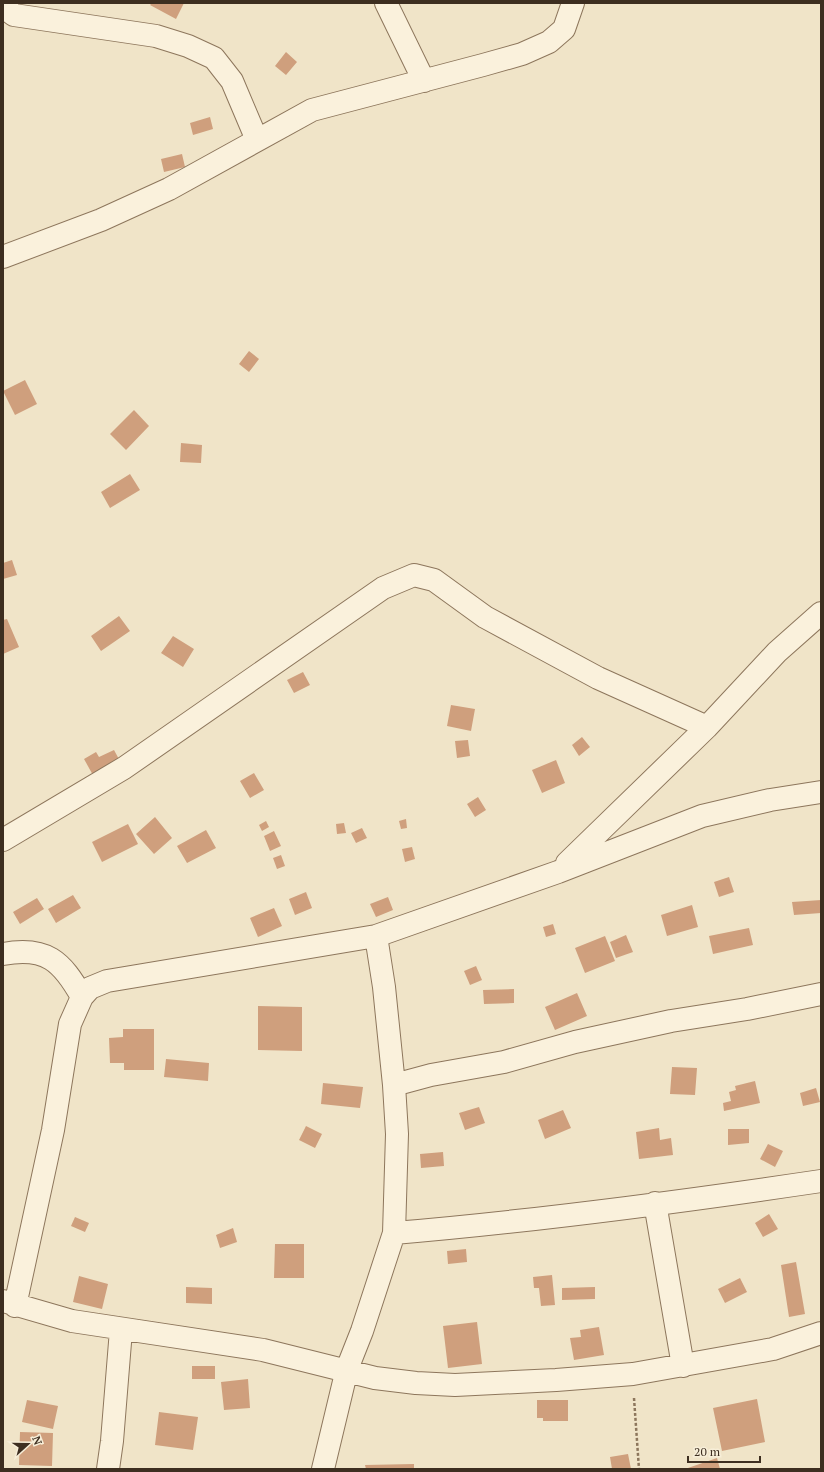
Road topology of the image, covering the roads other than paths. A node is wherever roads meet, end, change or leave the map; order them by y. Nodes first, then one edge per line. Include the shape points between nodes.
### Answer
1 (386, 3) edge
2 (573, 3) edge
3 (3, 7) edge
4 (424, 81) junction
5 (257, 140) junction
6 (3, 257) edge
7 (821, 613) edge
8 (707, 727) junction
9 (821, 792) edge
10 (3, 840) edge
11 (558, 872) junction
12 (376, 936) junction
13 (3, 954) edge
14 (821, 994) edge
15 (82, 997) junction
16 (394, 1085) junction
17 (821, 1181) edge
18 (655, 1203) junction
19 (394, 1233) junction
20 (9, 1304) edge
21 (121, 1330) junction
22 (821, 1333) edge
23 (683, 1366) junction
24 (347, 1369) junction
25 (108, 1469) edge
26 (323, 1469) edge

1 - 4 street
2 - 4 street via 564,29 548,42 515,56
3 - 5 street via 14,15 156,36 214,58 232,81
4 - 5 street via 312,110
5 - 6 street via 169,189 101,220
7 - 8 street via 777,652
8 - 10 street via 591,675 485,617 434,580 414,574 383,588 124,768
8 - 11 street
9 - 11 street via 770,800 702,816
11 - 12 street
12 - 15 street via 107,982 90,988
12 - 16 street
13 - 15 street via 31,953 54,959 69,974
14 - 16 street via 671,1021 575,1042 504,1062 431,1075
15 - 20 street via 70,1024 52,1130
16 - 19 street via 397,1134
17 - 18 street
18 - 19 street via 596,1213
18 - 23 street
19 - 24 street
20 - 21 street via 72,1321
21 - 24 street via 263,1350
21 - 25 street
22 - 23 street via 773,1349
23 - 24 street via 633,1374 455,1385 382,1379
24 - 26 street

